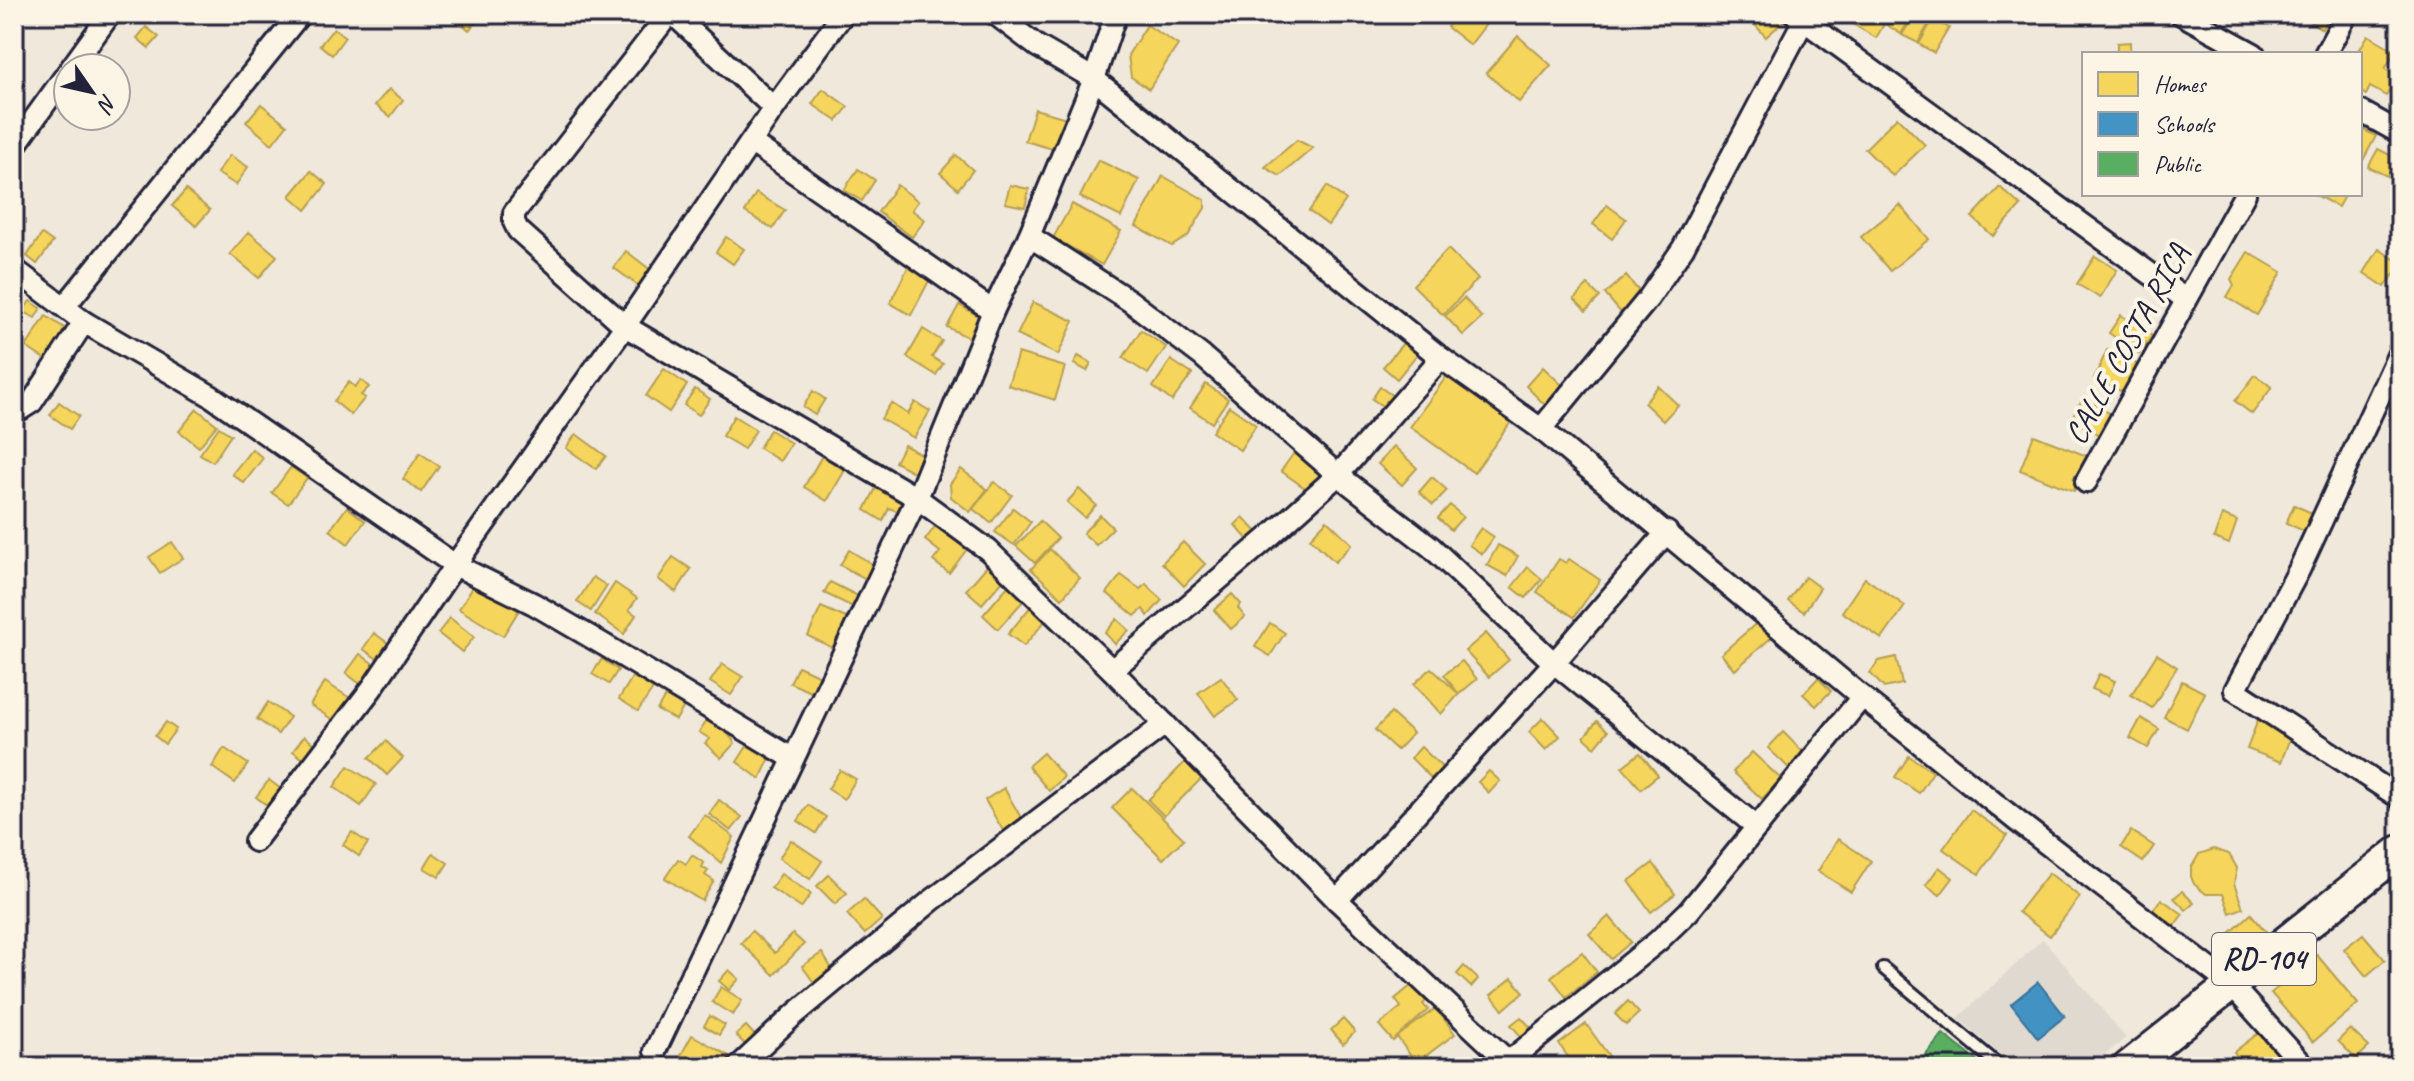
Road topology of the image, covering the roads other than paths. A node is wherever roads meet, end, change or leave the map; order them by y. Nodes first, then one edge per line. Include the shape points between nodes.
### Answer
1 (110, 14) edge
2 (300, 14) edge
3 (671, 14) edge
4 (843, 14) edge
5 (995, 14) edge
6 (1116, 14) edge
7 (2181, 14) edge
8 (2347, 14) edge
9 (1802, 16) edge
10 (82, 52) edge
11 (2250, 52) edge
12 (2326, 52) edge
13 (1094, 79) junction
14 (52, 94) edge
15 (774, 108) junction
16 (2362, 112) edge
17 (2400, 133) edge
18 (752, 143) junction
19 (14, 147) edge
20 (2244, 196) edge
21 (1029, 236) junction
22 (14, 269) edge
23 (2185, 299) junction
24 (65, 306) junction
25 (993, 311) junction
26 (84, 322) junction
27 (625, 326) junction
28 (2400, 351) edge
29 (1441, 358) junction
30 (14, 408) edge
31 (1541, 429) junction
32 (1338, 475) junction
33 (2086, 482) dead end
34 (917, 498) junction
35 (1667, 532) junction
36 (455, 565) junction
37 (1554, 663) junction
38 (1112, 670) junction
39 (1862, 697) junction
40 (1165, 724) junction
41 (792, 758) junction
42 (2400, 798) edge
43 (1757, 827) junction
44 (255, 841) dead end
45 (2400, 851) edge
46 (1337, 900) junction
47 (1883, 968) dead end
48 (2231, 985) junction
49 (655, 1051) dead end
50 (1508, 1065) edge
51 (738, 1067) edge
52 (2001, 1067) edge
53 (2128, 1067) edge
54 (2305, 1067) edge

1 - 10 street
2 - 24 street
3 - 15 street
3 - 27 street via 514,213 518,230
4 - 15 street
5 - 13 street
6 - 13 street
7 - 11 street
8 - 12 street
9 - 23 street
9 - 31 street via 1683,248
13 - 21 street
13 - 29 street
14 - 19 street
15 - 18 street
16 - 17 street
18 - 25 street
18 - 27 street
20 - 23 street, CALLE COSTA RICA
21 - 25 street
21 - 32 street via 1130,301 1202,356
22 - 24 street
23 - 33 street, CALLE COSTA RICA
24 - 26 street
25 - 34 street
26 - 30 street via 32,402
26 - 36 street via 211,396
27 - 34 street
27 - 36 street
28 - 42 street via 2299,570 2235,690
29 - 31 street
29 - 32 street
31 - 35 street
32 - 37 street via 1431,547
32 - 38 street
34 - 38 street via 988,550
34 - 41 street
35 - 37 street
35 - 39 street
36 - 41 street via 534,604
36 - 44 street via 372,688
37 - 43 street
37 - 46 street
38 - 40 street
39 - 43 street
39 - 48 street
40 - 46 street
40 - 51 street via 931,901
41 - 49 street
43 - 50 street via 1658,941
45 - 48 main road, RD-104
46 - 50 street
47 - 52 lane
48 - 53 main road, RD-104
48 - 54 street

